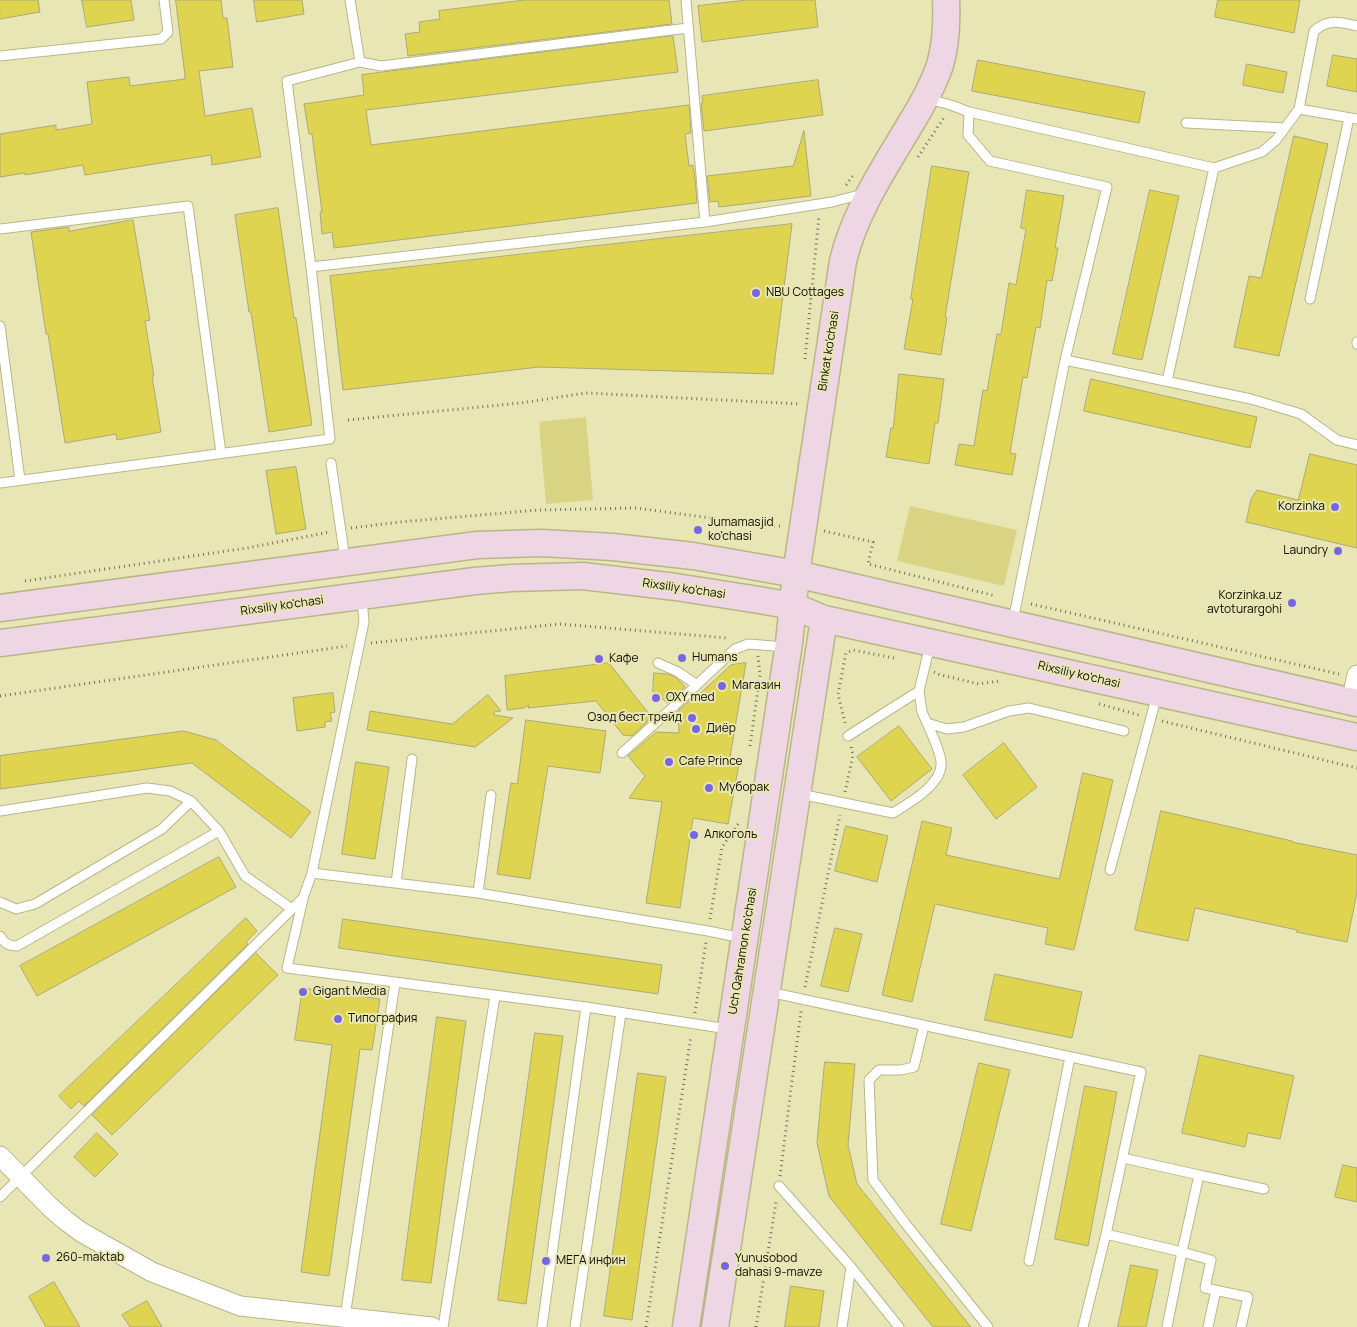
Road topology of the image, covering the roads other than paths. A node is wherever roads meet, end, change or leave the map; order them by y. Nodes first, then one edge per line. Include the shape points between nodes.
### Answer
1 (164, 0) edge
2 (350, 0) edge
3 (686, 0) edge
4 (946, 0) edge
5 (1357, 26) edge
6 (688, 28) junction
7 (0, 56) edge
8 (360, 62) junction
9 (925, 98) junction
10 (1299, 109) junction
11 (969, 112) junction
12 (1353, 118) edge
13 (1186, 123) dead end
14 (1284, 128) junction
15 (1214, 168) junction
16 (871, 192) junction
17 (705, 222) junction
18 (0, 229) edge
19 (311, 267) junction
20 (1310, 299) dead end
21 (0, 326) edge
22 (1065, 360) junction
23 (1167, 381) junction
24 (1357, 444) edge
25 (221, 453) junction
26 (330, 463) dead end
27 (20, 480) junction
28 (0, 483) edge
29 (445, 548) junction
30 (346, 562) junction
31 (796, 574) junction
32 (450, 584) junction
33 (361, 595) junction
34 (793, 606) junction
35 (0, 608) edge
36 (1014, 612) junction
37 (824, 619) junction
38 (1061, 635) junction
39 (0, 643) edge
40 (788, 647) junction
41 (928, 654) junction
42 (658, 663) dead end
43 (1054, 670) junction
44 (697, 685) junction
45 (1355, 689) edge
46 (919, 692) junction
47 (1158, 692) junction
48 (927, 723) junction
49 (1124, 731) dead end
50 (848, 736) road end
51 (1357, 737) edge
52 (622, 753) dead end
53 (412, 759) dead end
54 (797, 794) junction
55 (491, 795) dead end
56 (191, 801) junction
57 (0, 811) edge
58 (219, 831) junction
59 (1110, 870) dead end
60 (312, 872) junction
61 (396, 883) junction
62 (478, 893) junction
63 (303, 898) junction
64 (0, 902) edge
65 (292, 909) junction
66 (0, 936) edge
67 (745, 938) junction
68 (395, 983) junction
69 (766, 991) junction
70 (495, 996) junction
71 (586, 1007) junction
72 (621, 1013) junction
73 (924, 1025) junction
74 (731, 1029) junction
75 (1070, 1057) junction
76 (716, 1130) junction
77 (744, 1136) junction
78 (0, 1156) edge
79 (1123, 1158) junction
80 (1199, 1175) junction
81 (20, 1177) junction
82 (779, 1186) road end
83 (1264, 1189) dead end
84 (0, 1197) edge
85 (1106, 1234) junction
86 (1182, 1252) junction
87 (1029, 1260) dead end
88 (851, 1267) junction
89 (1216, 1290) junction
90 (345, 1317) junction
91 (432, 1327) edge
92 (443, 1327) edge
93 (542, 1327) edge
94 (576, 1327) edge
95 (686, 1327) edge
96 (715, 1327) edge
97 (842, 1327) edge
98 (899, 1327) edge
99 (988, 1327) edge
100 (1084, 1327) edge
101 (1167, 1327) edge
102 (1208, 1327) edge
103 (1241, 1327) edge

1 - 7 lane via 168,32 161,39
2 - 8 lane
3 - 6 lane
4 - 9 main road, Binkat ko'chasi via 942,54
5 - 10 lane via 1340,22 1323,24 1314,31
6 - 8 lane via 381,66
6 - 17 lane
8 - 19 lane via 287,81
9 - 11 lane
9 - 16 main road, Binkat ko'chasi
10 - 12 lane
10 - 14 lane
11 - 15 lane
11 - 22 lane via 968,135 990,161 1107,187
12 - 20 lane
13 - 14 lane
14 - 15 lane via 1262,152
15 - 23 lane
16 - 17 lane via 832,202
16 - 31 main road, Binkat ko'chasi via 854,225 843,261
17 - 19 lane
18 - 25 lane via 188,206
19 - 25 lane via 330,439
21 - 27 lane
22 - 23 lane
22 - 36 lane
23 - 24 lane via 1251,399 1301,414 1337,440
25 - 27 lane
26 - 30 lane
27 - 28 lane
29 - 30 main road
29 - 31 main road via 541,543 613,547 693,556
29 - 32 main road via 452,550 461,566 459,576
30 - 35 main road
31 - 34 main road, Uch Qahramon ko'chasi
31 - 36 main road
31 - 37 main road
32 - 33 main road, Rixsiliy ko'chasi
32 - 34 main road, Rixsiliy ko'chasi via 582,576
33 - 39 main road, Rixsiliy ko'chasi
33 - 60 lane via 364,622
34 - 37 main road, Rixsiliy ko'chasi
34 - 40 main road, Uch Qahramon ko'chasi
36 - 38 main road
37 - 41 main road, Rixsiliy ko'chasi
37 - 54 main road
38 - 43 main road via 1047,650
38 - 45 main road
40 - 44 lane via 748,644 735,648
40 - 67 main road, Uch Qahramon ko'chasi
41 - 43 main road, Rixsiliy ko'chasi
41 - 46 lane
42 - 44 lane
43 - 47 main road, Rixsiliy ko'chasi
44 - 52 lane
46 - 48 lane
46 - 50 lane
47 - 51 main road, Rixsiliy ko'chasi
47 - 59 lane
48 - 49 lane via 947,729 964,727 1009,711 1029,708
48 - 54 lane via 941,762 938,777 919,796 893,813
53 - 61 lane
54 - 69 main road
55 - 62 lane
56 - 57 lane via 170,791 147,788
56 - 58 lane
56 - 64 lane via 162,830 35,904 16,909
58 - 65 lane via 245,876
58 - 66 lane via 17,946 4,943
60 - 61 lane
60 - 63 lane
61 - 62 lane
62 - 67 lane
63 - 65 lane
63 - 68 lane via 287,968
65 - 81 lane
67 - 74 main road, Uch Qahramon ko'chasi
68 - 70 lane
68 - 90 lane
69 - 73 lane
69 - 77 main road
70 - 71 lane
70 - 92 lane
71 - 72 lane
71 - 93 lane
72 - 74 lane
72 - 94 lane
73 - 75 lane
73 - 99 lane via 914,1066 901,1070 878,1070 869,1080 873,1180
74 - 76 main road, Uch Qahramon ko'chasi
75 - 79 lane via 1142,1072
75 - 87 lane
76 - 77 main road
76 - 95 main road, Uch Qahramon ko'chasi
77 - 96 main road
78 - 81 street
79 - 80 lane
79 - 85 lane
80 - 83 lane
80 - 86 lane
81 - 84 lane
81 - 90 street via 48,1206 82,1232 152,1272 240,1306
82 - 88 lane
85 - 86 lane
85 - 100 lane
86 - 89 lane via 1211,1260 1205,1288
86 - 101 lane
88 - 97 lane
88 - 98 lane
89 - 102 lane
89 - 103 lane via 1248,1297
90 - 91 street

